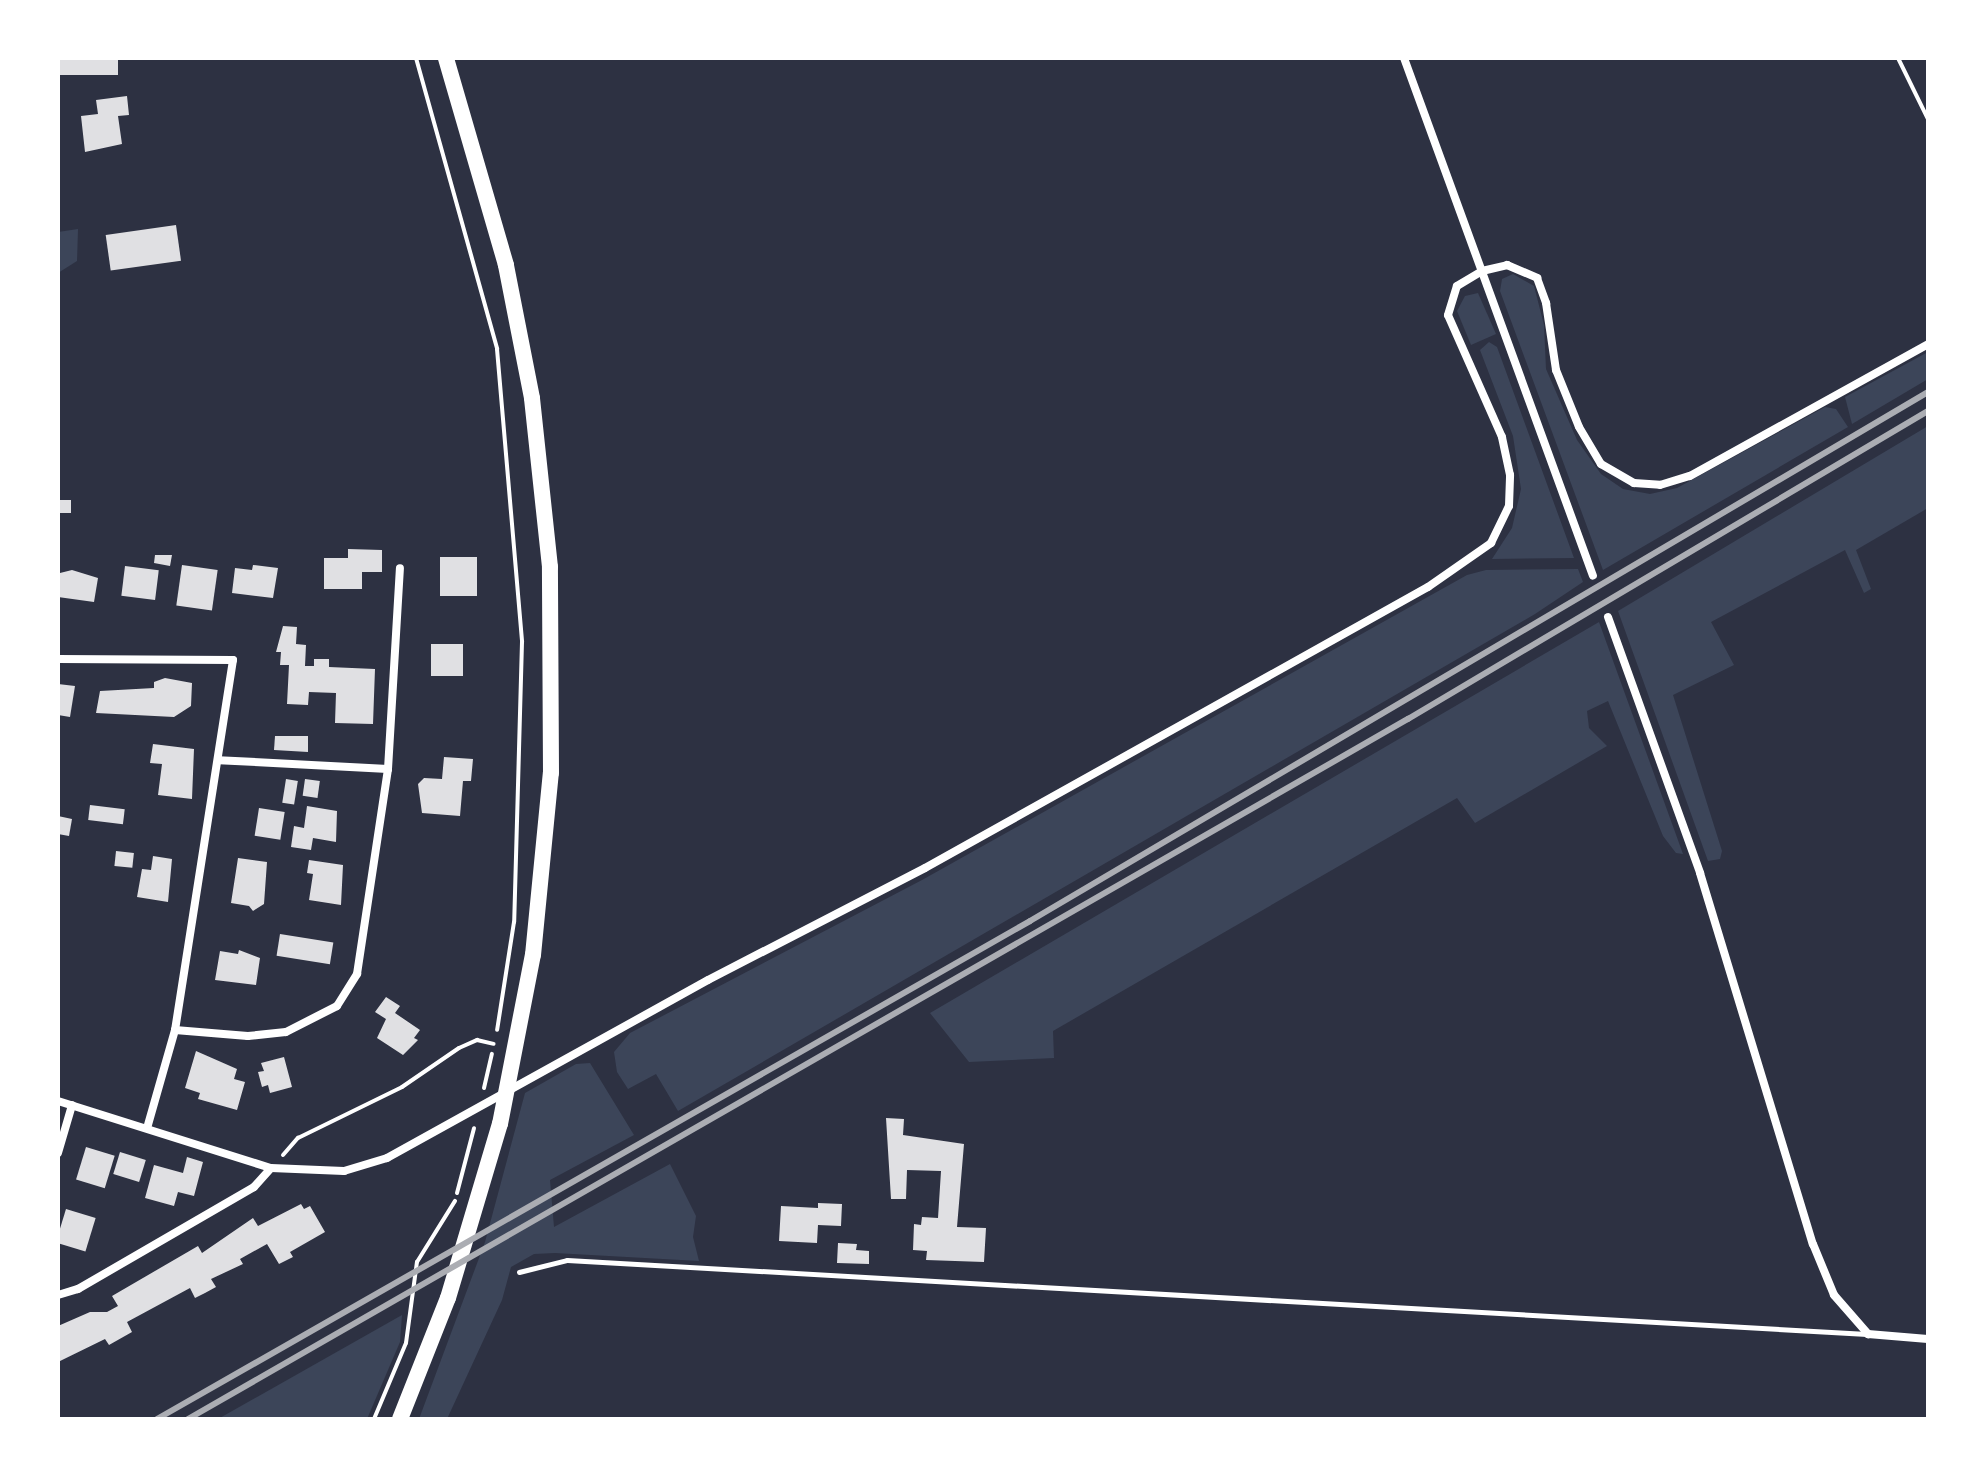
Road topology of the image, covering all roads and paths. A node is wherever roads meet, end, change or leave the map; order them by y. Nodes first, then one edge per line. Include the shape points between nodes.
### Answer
1 (416, 58) edge
2 (446, 58) edge
3 (1404, 58) edge
4 (1898, 58) edge
5 (1928, 119) edge
6 (1482, 271) junction
7 (1928, 344) edge
8 (400, 568) dead end
9 (1593, 576) dead end
10 (1608, 617) dead end
11 (58, 659) edge
12 (219, 760) junction
13 (388, 769) junction
14 (175, 1030) junction
15 (494, 1044) junction
16 (58, 1101) edge
17 (480, 1102) dead end
18 (72, 1105) junction
19 (477, 1117) dead end
20 (147, 1128) junction
21 (58, 1153) edge
22 (271, 1168) junction
23 (519, 1272) dead end
24 (58, 1295) edge
25 (1868, 1334) junction
26 (1928, 1339) edge
27 (374, 1419) edge
28 (400, 1419) edge

1 - 15 path via 497,349 522,642 514,922
2 - 28 main road via 506,265 532,398 550,567 551,773 533,955 503,1110 448,1298
3 - 6 street
4 - 5 path
6 - 7 street via 1507,265 1537,278 1556,370 1579,427 1601,464 1634,483 1660,485 1690,476
6 - 9 street
6 - 22 street via 1457,286 1448,305 1451,325 1496,419 1510,475 1506,517 1480,553 992,831 366,1166 323,1173
8 - 13 street
10 - 25 street via 1700,873 1813,1244 1834,1295
11 - 12 street via 233,660
12 - 13 street
12 - 14 street
13 - 14 street via 357,974 344,999 286,1032 248,1036
14 - 20 street
15 - 17 path
15 - 22 path via 477,1040 459,1048 402,1087 298,1138
16 - 18 street
18 - 20 street
18 - 21 street
19 - 27 path via 454,1204 417,1262 406,1343
20 - 22 street
22 - 24 street via 254,1187 78,1289
23 - 25 lane via 582,1261
25 - 26 street

